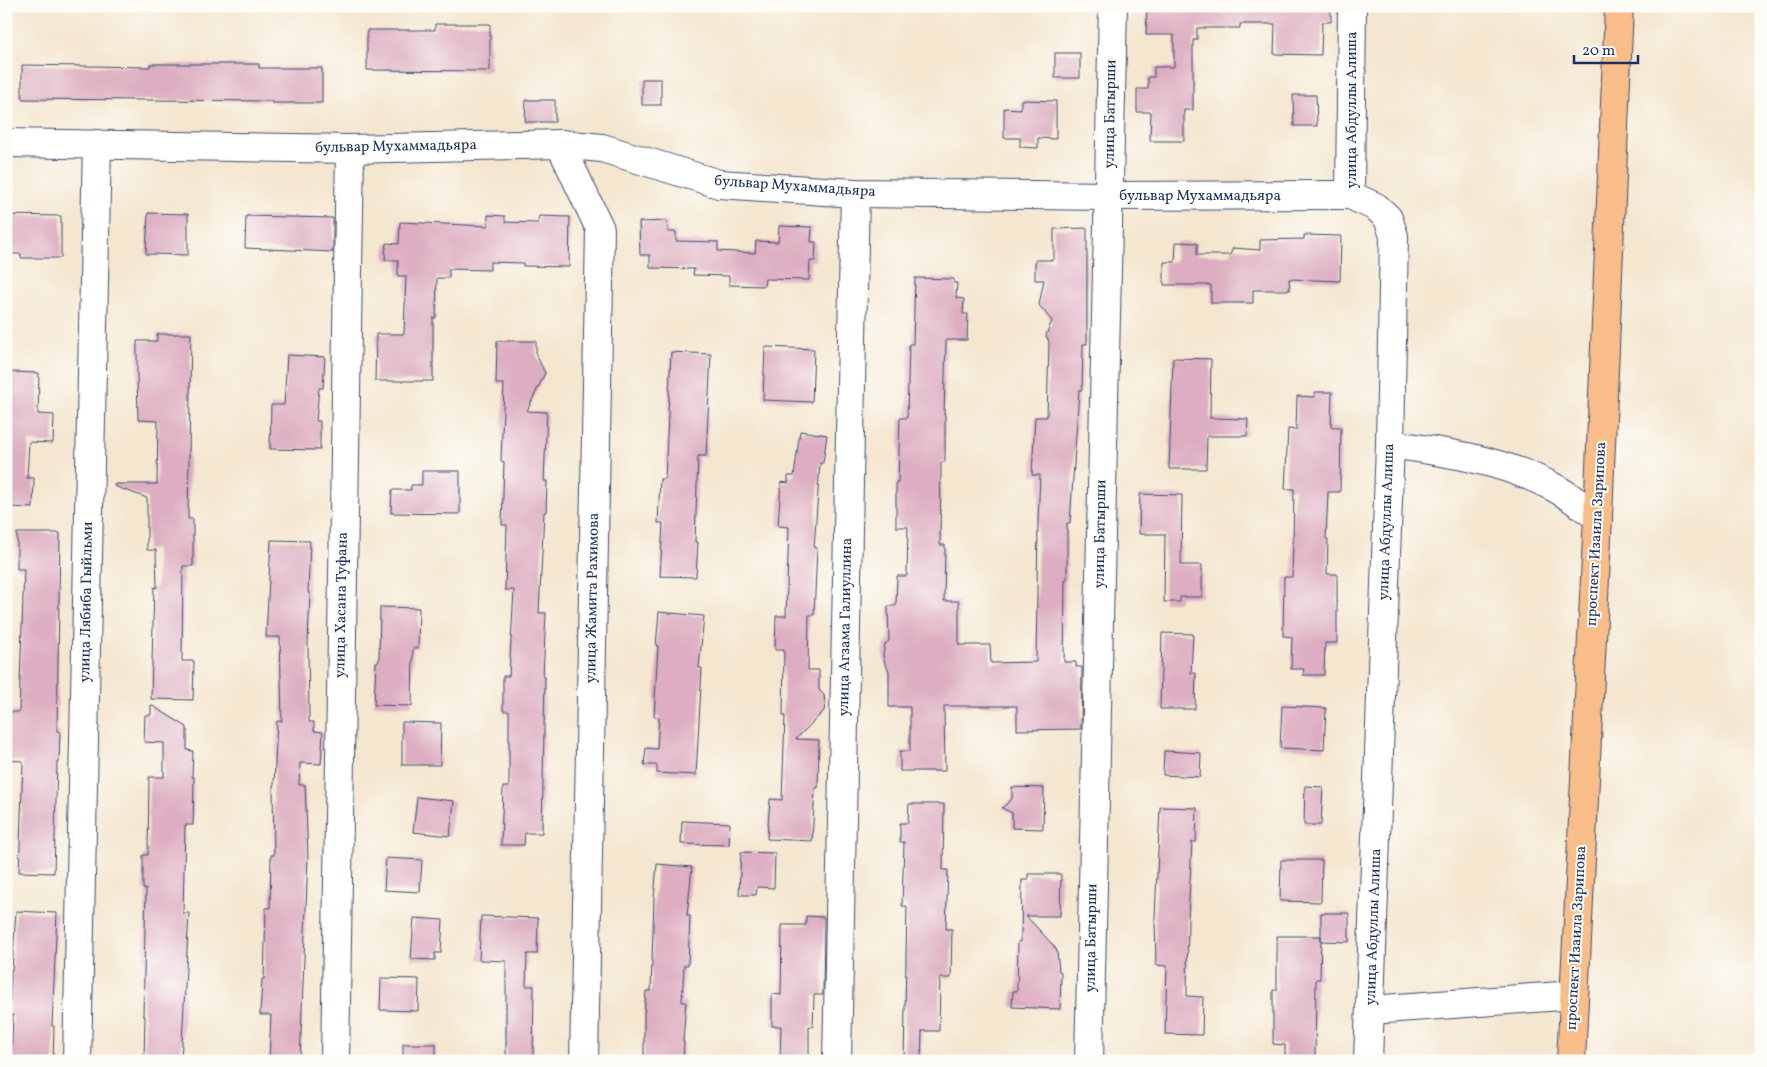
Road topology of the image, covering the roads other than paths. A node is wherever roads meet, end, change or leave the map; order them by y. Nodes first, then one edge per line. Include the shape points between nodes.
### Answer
1 (1113, 6) edge
2 (1352, 6) edge
3 (1619, 6) edge
4 (6, 143) edge
5 (98, 144) junction
6 (560, 144) junction
7 (350, 148) junction
8 (855, 192) junction
9 (1350, 195) junction
10 (1109, 196) junction
11 (1390, 444) junction
12 (1598, 517) junction
13 (1574, 995) junction
14 (1371, 1010) junction
15 (77, 1061) edge
16 (335, 1061) edge
17 (584, 1061) edge
18 (837, 1061) edge
19 (1090, 1061) edge
20 (1368, 1061) edge
21 (1571, 1061) edge

1 - 10 street, улица Батырши
2 - 9 street, улица Абдуллы Алиша
3 - 12 main road, проспект Изаила Зарипова
4 - 5 street, бульвар Мухаммадьяра
5 - 7 street, бульвар Мухаммадьяра
5 - 15 street, улица Лябиба Гыйльми
6 - 7 street, бульвар Мухаммадьяра
6 - 8 street, бульвар Мухаммадьяра via 602,148 719,184
6 - 17 street, улица Жамита Рахимова via 600,229
7 - 16 street, улица Хасана Туфана
8 - 10 street, бульвар Мухаммадьяра
8 - 18 street, улица Агзама Галиуллина
9 - 10 street, бульвар Мухаммадьяра
9 - 11 street, улица Абдуллы Алиша via 1376,207 1388,218 1394,236
10 - 19 street, улица Батырши
11 - 12 street via 1505,466 1553,487
11 - 14 street, улица Абдуллы Алиша
12 - 13 main road, проспект Изаила Зарипова
13 - 14 street
13 - 21 main road, проспект Изаила Зарипова
14 - 20 street, улица Абдуллы Алиша

